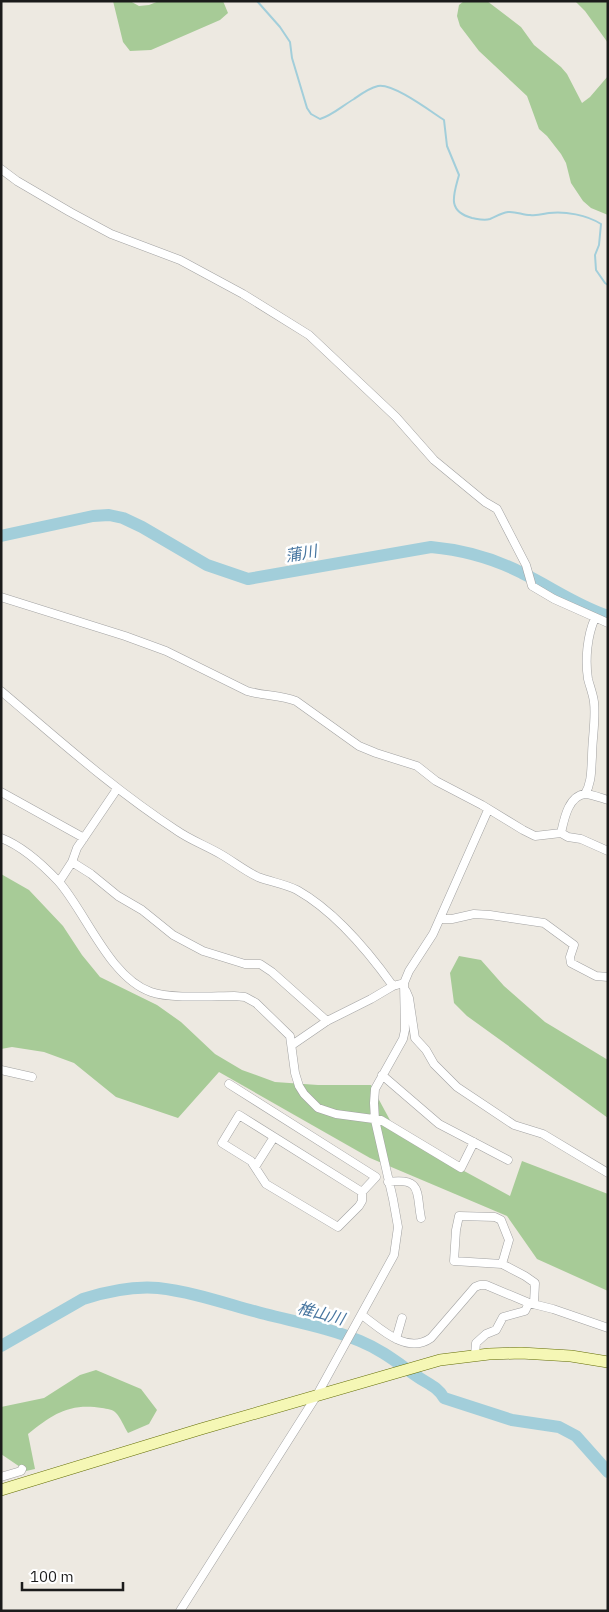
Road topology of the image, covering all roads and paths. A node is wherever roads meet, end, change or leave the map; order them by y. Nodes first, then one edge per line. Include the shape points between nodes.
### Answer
1 (1, 168) edge
2 (1, 597) edge
3 (595, 618) junction
4 (608, 623) edge
5 (1, 692) edge
6 (117, 789) junction
7 (1, 792) edge
8 (585, 794) junction
9 (608, 800) edge
10 (488, 810) junction
11 (561, 832) junction
12 (1, 838) edge
13 (84, 838) junction
14 (608, 851) edge
15 (72, 862) junction
16 (59, 882) junction
17 (440, 920) junction
18 (608, 977) edge
19 (404, 983) junction
20 (393, 986) junction
21 (327, 1021) junction
22 (292, 1045) junction
23 (1, 1070) edge
24 (382, 1075) junction
25 (32, 1078) dead end
26 (229, 1084) dead end
27 (375, 1120) junction
28 (274, 1137) junction
29 (474, 1142) junction
30 (508, 1160) dead end
31 (255, 1167) junction
32 (608, 1173) edge
33 (376, 1177) junction
34 (388, 1178) junction
35 (362, 1192) junction
36 (421, 1218) dead end
37 (502, 1264) junction
38 (531, 1303) junction
39 (361, 1318) junction
40 (402, 1318) dead end
41 (608, 1328) edge
42 (396, 1339) junction
43 (475, 1355) junction
44 (608, 1362) edge
45 (317, 1395) junction
46 (22, 1468) dead end
47 (1, 1477) edge
48 (1, 1490) edge
49 (180, 1611) edge

1 - 3 street via 70,212 111,234 180,260 309,335 396,418 434,460 497,509 526,565 532,586
2 - 10 street via 166,651 258,695 296,701 360,746 417,766 436,781
3 - 4 street
3 - 8 street via 588,650 588,678 594,716 591,776
5 - 6 street
6 - 13 street
6 - 20 street via 177,831 256,876 297,890 313,901 352,936
7 - 13 street
8 - 9 street
8 - 11 street via 569,806
10 - 11 street via 535,836
10 - 17 street
11 - 14 street
12 - 16 street via 26,853
13 - 15 street
15 - 16 street
15 - 21 street via 173,935 203,951 245,964 262,965
16 - 22 street via 111,959 136,985 166,995 245,997 284,1028
17 - 18 street via 482,915 544,923 574,945 571,963 596,976
17 - 19 street
19 - 20 street
19 - 24 street via 403,1039
19 - 32 street via 413,1034 449,1080 514,1125 543,1134
20 - 21 street
21 - 22 street
22 - 27 street via 297,1079 311,1102 336,1114
23 - 25 street
24 - 27 street via 375,1089
24 - 29 street via 429,1117
26 - 33 street
27 - 29 street via 381,1120 461,1168
27 - 34 street
28 - 31 street
28 - 31 street via 239,1115 222,1143
28 - 35 street
29 - 30 street
31 - 35 street via 266,1184 338,1227 359,1206
33 - 34 street
33 - 35 street
34 - 36 street via 402,1180 416,1188 420,1196
34 - 39 street via 398,1227 396,1247 387,1271
37 - 37 street via 454,1261 459,1216 496,1217 501,1220 509,1240
37 - 38 street via 535,1283
38 - 41 street
38 - 42 street via 480,1285 427,1342 407,1343
38 - 43 street via 525,1311 503,1317 496,1330 476,1342
39 - 42 street
39 - 45 street
40 - 42 street
43 - 44 street via 538,1354
43 - 45 street via 430,1362
45 - 48 street
45 - 49 street
46 - 47 street

